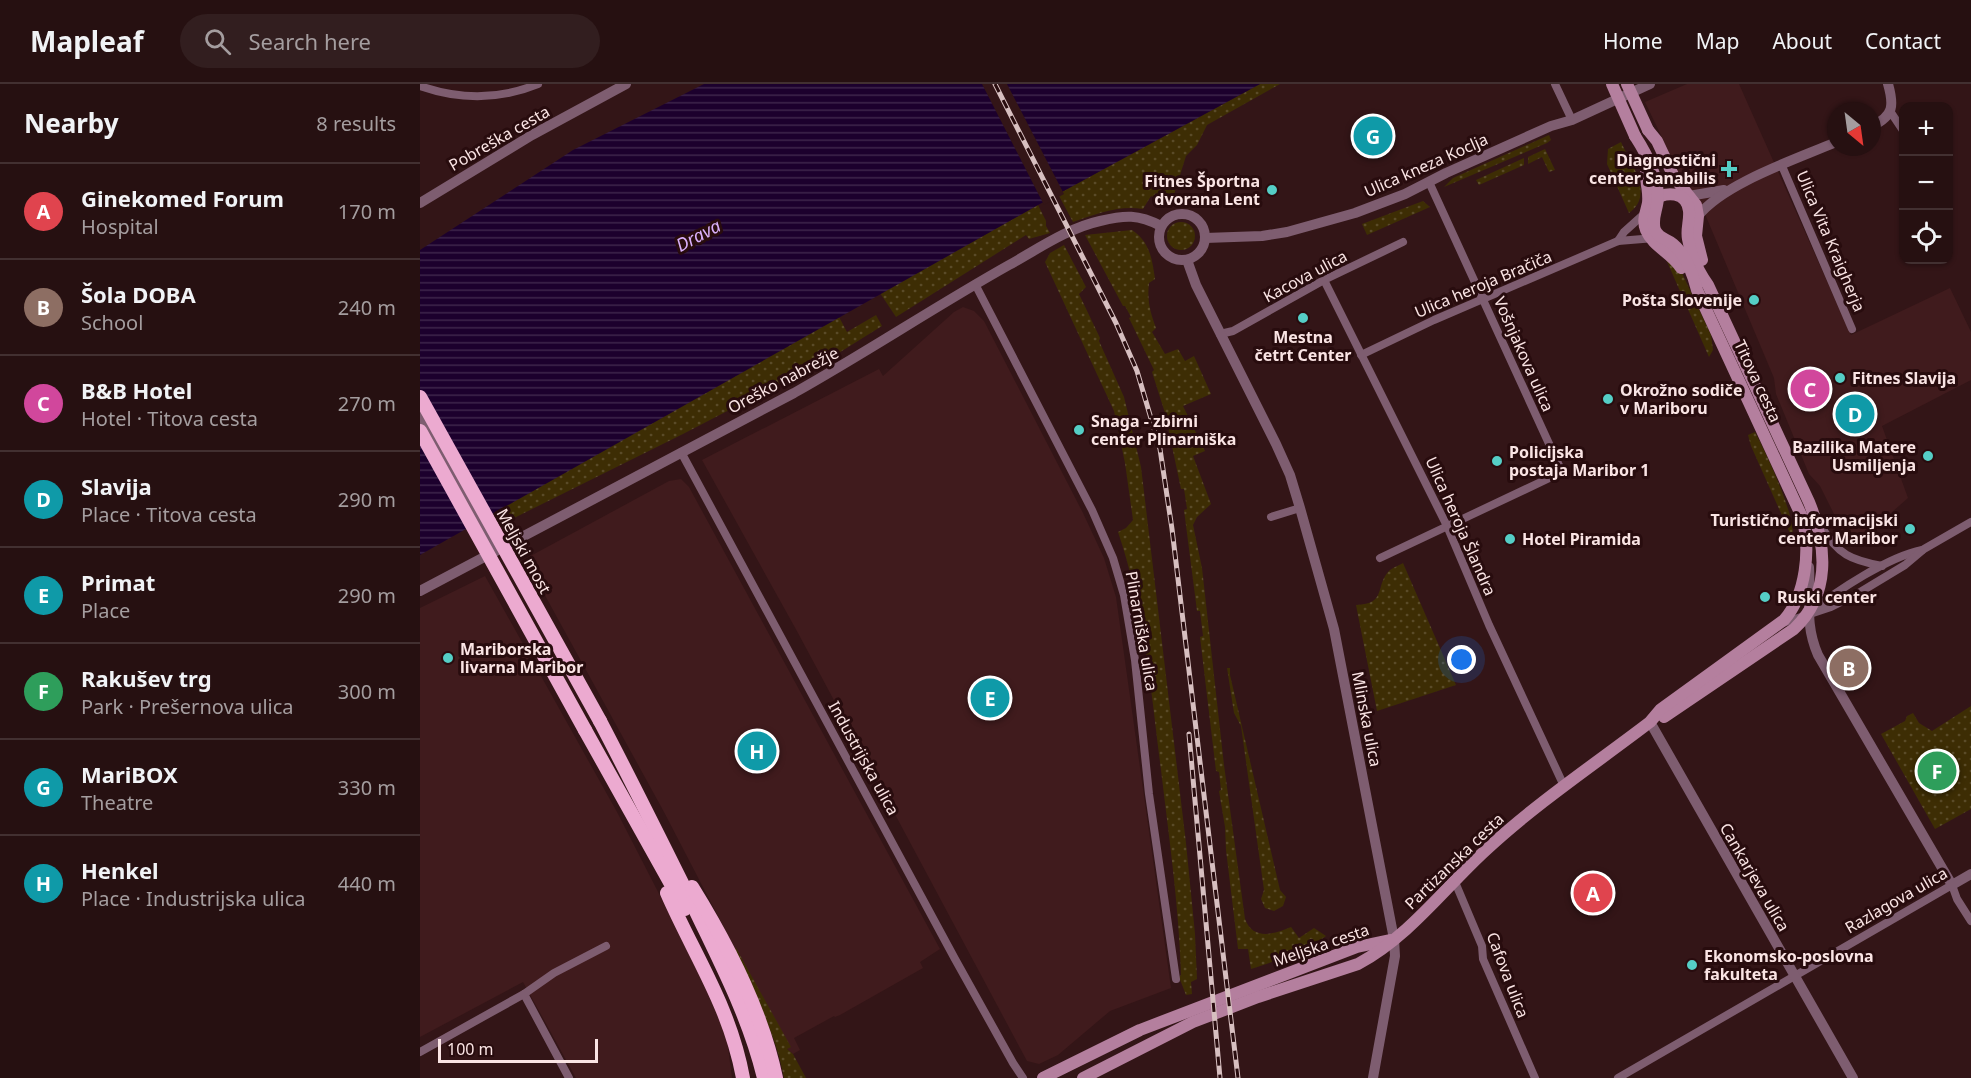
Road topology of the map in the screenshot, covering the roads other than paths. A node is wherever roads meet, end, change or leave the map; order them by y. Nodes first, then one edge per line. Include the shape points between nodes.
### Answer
1 (538, 84) edge
2 (626, 84) edge
3 (1555, 84) edge
4 (1612, 84) edge
5 (1627, 84) edge
6 (1650, 84) edge
7 (1888, 84) edge
8 (420, 86) edge
9 (434, 87) edge
10 (1890, 111) junction
11 (1572, 120) junction
12 (1881, 122) edge
13 (1899, 124) edge
14 (1635, 136) junction
15 (1827, 146) edge
16 (1782, 166) junction
17 (1429, 182) junction
18 (1733, 188) junction
19 (1682, 195) junction
20 (1658, 197) junction
21 (420, 203) edge
22 (1646, 210) junction
23 (1697, 222) junction
24 (1161, 226) junction
25 (1205, 238) junction
26 (1688, 238) junction
27 (1618, 241) junction
28 (1403, 242) dead end
29 (1663, 243) junction
30 (1187, 260) junction
31 (1324, 280) junction
32 (975, 284) junction
33 (1703, 287) junction
34 (1483, 300) junction
35 (1852, 329) dead end
36 (1220, 334) junction
37 (1361, 355) junction
38 (420, 397) edge
39 (420, 416) edge
40 (420, 431) edge
41 (681, 452) junction
42 (1300, 508) junction
43 (1270, 517) dead end
44 (1816, 519) junction
45 (1971, 522) edge
46 (1447, 526) junction
47 (1924, 549) junction
48 (496, 551) junction
49 (1807, 554) junction
50 (1380, 558) dead end
51 (1882, 566) junction
52 (420, 591) edge
53 (1808, 614) junction
54 (1778, 626) junction
55 (1650, 722) junction
56 (1564, 786) junction
57 (652, 821) junction
58 (639, 828) junction
59 (1971, 874) edge
60 (1455, 882) junction
61 (1952, 885) junction
62 (1971, 921) edge
63 (1394, 939) junction
64 (606, 946) dead end
65 (1794, 976) junction
66 (1176, 979) dead end
67 (524, 994) junction
68 (420, 1052) edge
69 (569, 1078) edge
70 (742, 1078) edge
71 (756, 1078) edge
72 (764, 1078) edge
73 (776, 1078) edge
74 (1023, 1078) edge
75 (1043, 1078) edge
76 (1083, 1078) edge
77 (1373, 1078) edge
78 (1534, 1078) edge
79 (1618, 1078) edge
80 (1853, 1078) edge

1 - 9 street via 482,98
2 - 21 street, Pobreška cesta
3 - 11 street
4 - 14 main road, bridge
5 - 19 main road, bridge
6 - 11 street, Ulica kneza Koclja
7 - 10 street
8 - 9 street
10 - 12 street
10 - 13 street
11 - 17 street, Ulica kneza Koclja
14 - 20 main road via 1650,164
14 - 22 main road via 1648,189
15 - 16 street
16 - 18 street
16 - 35 street, Ulica Vita Kraigherja
17 - 25 street, Ulica kneza Koclja via 1318,225 1262,236
17 - 34 street, Vošnjakova ulica
18 - 19 street
18 - 23 street via 1707,206
19 - 20 main road
19 - 23 main road via 1696,205
19 - 26 main road via 1689,212
20 - 22 main road
20 - 29 main road via 1653,222
22 - 27 street, Ulica heroja Bračiča
22 - 29 main road via 1646,231
23 - 26 main road
23 - 33 main road
24 - 25 street via 1174,215 1188,215 1201,224
24 - 30 street via 1158,236 1163,251 1176,260
24 - 32 street, Oreško nabrežje via 1137,217 1098,221
25 - 30 street via 1198,254
26 - 29 main road
26 - 33 main road
27 - 29 street, Ulica heroja Bračiča
27 - 34 street, Ulica heroja Bračiča
28 - 31 street, Kacova ulica
29 - 33 main road
30 - 36 street, Mlinska ulica
31 - 36 street, Kacova ulica via 1264,315
31 - 37 street, Ulica heroja Šlandra
32 - 41 street, Oreško nabrežje via 830,373
32 - 66 street, Plinarniška ulica via 1092,510 1116,567 1134,660
33 - 44 main road
33 - 49 main road, Titova cesta via 1798,504
34 - 37 street, Ulica heroja Bračiča
34 - 46 street, Vošnjakova ulica via 1562,472
36 - 42 street, Mlinska ulica via 1276,444
37 - 46 street, Ulica heroja Šlandra
38 - 57 highway, Meljski most, bridge
39 - 48 street, Meljski most
40 - 58 highway, Meljski most, bridge
41 - 48 street, Oreško nabrežje
41 - 74 street, Industrijska ulica via 954,959
42 - 43 street
42 - 63 street, Mlinska ulica via 1334,629
44 - 51 street via 1840,552
44 - 53 main road via 1822,543 1822,580
45 - 47 street, Partizanska cesta
46 - 50 street
46 - 56 street, Ulica heroja Šlandra
47 - 51 street, Partizanska cesta
47 - 53 street, Partizanska cesta via 1857,594
48 - 52 street, Oreško nabrežje
49 - 53 street, Titova cesta
49 - 54 main road, Titova cesta via 1794,605
51 - 53 street, Partizanska cesta
53 - 54 street, Partizanska cesta
53 - 55 main road, Partizanska cesta via 1777,643
53 - 61 street, Titova cesta via 1811,639 1818,655
54 - 55 main road, Partizanska cesta
55 - 56 main road, Partizanska cesta
55 - 65 street, Cankarjeva ulica
56 - 60 main road, Partizanska cesta via 1494,843
57 - 72 highway via 743,1010
57 - 73 highway via 701,901 740,976
58 - 70 highway via 676,914 715,988 735,1044
58 - 71 highway via 712,959 736,1012
59 - 61 street, Razlagova ulica
60 - 63 main road, Partizanska cesta
60 - 78 street, Cafova ulica
61 - 62 street
61 - 65 street, Razlagova ulica
63 - 75 main road, Meljska cesta via 1357,947 1140,1030
63 - 76 main road, Meljska cesta via 1359,964 1193,1022
63 - 77 street via 1395,956
64 - 67 street
65 - 79 street, Razlagova ulica
65 - 80 street, Cankarjeva ulica
67 - 68 street
67 - 69 street

